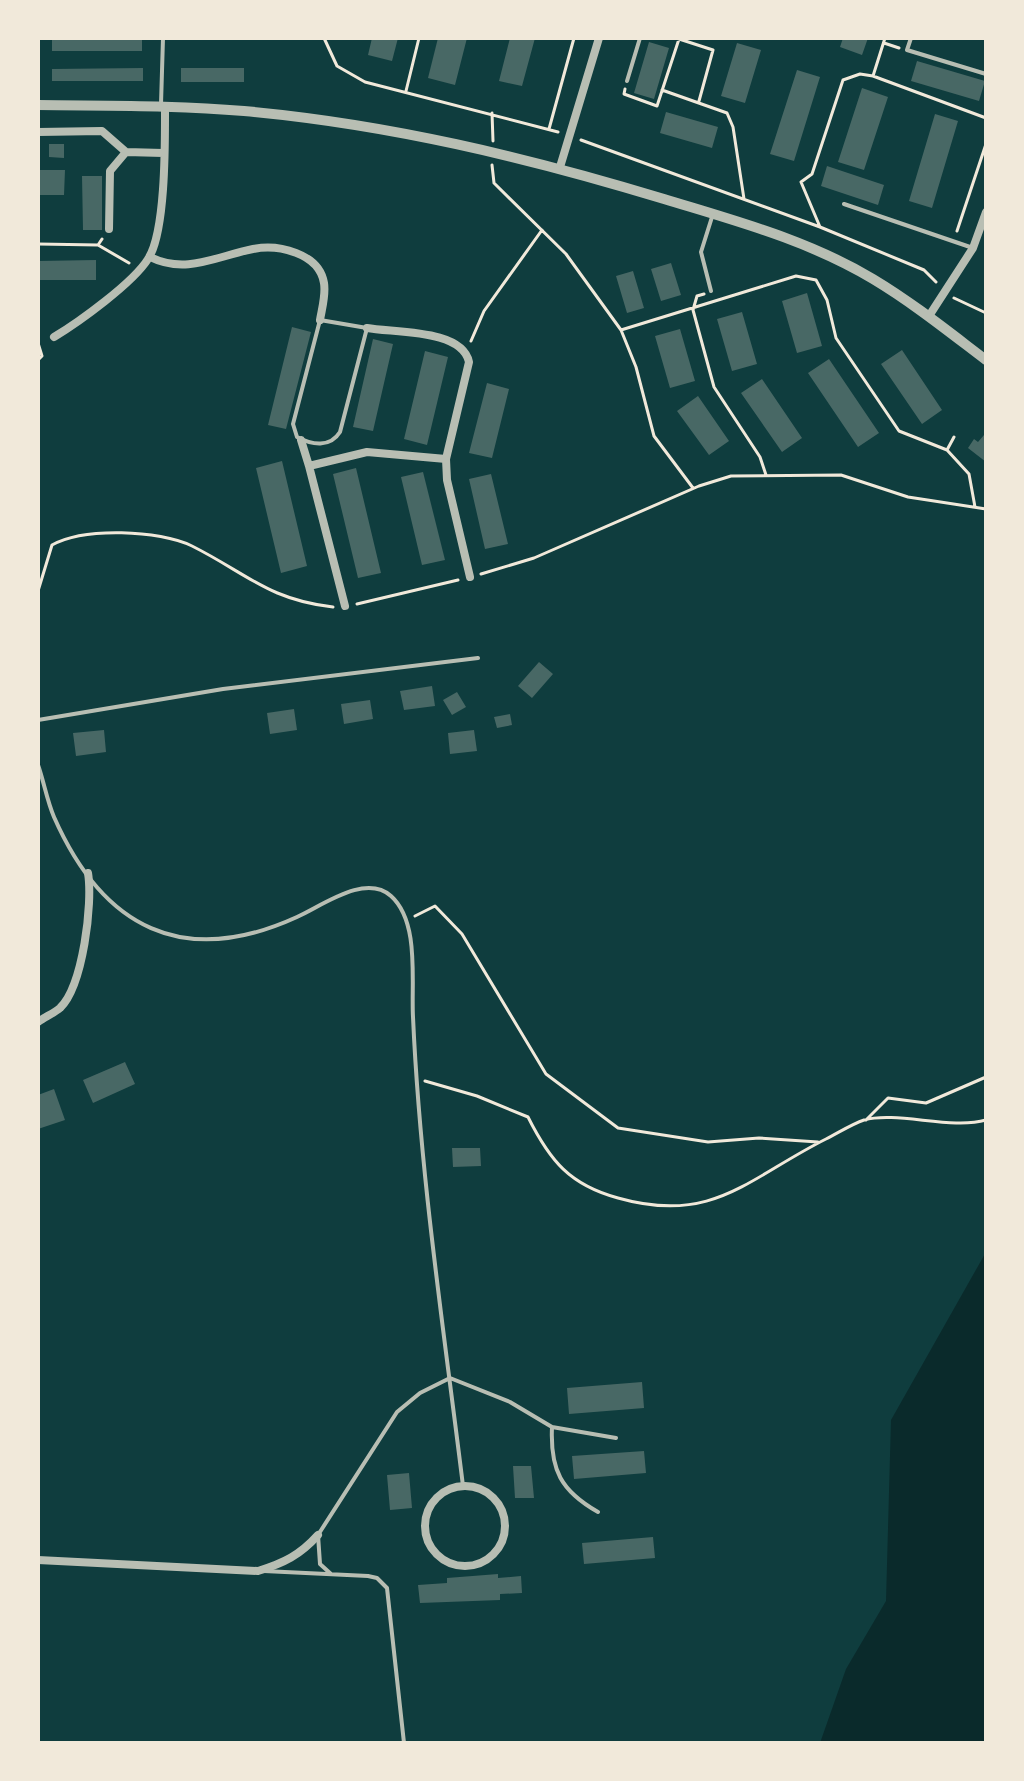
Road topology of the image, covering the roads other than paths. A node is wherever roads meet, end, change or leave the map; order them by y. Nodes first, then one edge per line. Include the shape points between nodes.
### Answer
1 (163, 38) edge
2 (599, 38) edge
3 (640, 38) edge
4 (911, 38) edge
5 (986, 74) edge
6 (627, 81) road end
7 (38, 105) edge
8 (163, 107) junction
9 (38, 132) edge
10 (126, 152) junction
11 (163, 153) junction
12 (560, 167) junction
13 (844, 204) dead end
14 (986, 212) edge
15 (713, 214) junction
16 (109, 229) road end
17 (973, 248) junction
18 (150, 257) junction
19 (711, 291) road end
20 (929, 316) junction
21 (320, 320) junction
22 (367, 328) junction
23 (54, 337) dead end
24 (986, 360) edge
25 (301, 440) junction
26 (446, 459) junction
27 (309, 466) junction
28 (470, 577) road end
29 (345, 606) road end
30 (478, 658) dead end
31 (38, 720) edge
32 (38, 765) edge
33 (88, 873) junction
34 (38, 1022) edge
35 (450, 1378) junction
36 (552, 1427) junction
37 (616, 1438) dead end
38 (463, 1486) junction
39 (598, 1512) dead end
40 (318, 1535) junction
41 (38, 1560) edge
42 (258, 1571) junction
43 (331, 1574) junction
44 (404, 1743) edge

1 - 8 lane
2 - 12 street
3 - 6 lane
4 - 5 lane via 907,50
7 - 8 street
8 - 11 street
8 - 12 street via 346,123
9 - 10 street via 102,131
10 - 11 street
10 - 16 street via 110,171
11 - 18 street via 162,200
12 - 15 street
13 - 17 lane
14 - 17 street
15 - 19 lane via 701,252
15 - 20 street via 792,239 872,278
17 - 20 street
18 - 21 street via 177,265 221,260 253,249 299,253 316,266 324,281
18 - 23 street
20 - 24 street
21 - 22 lane
21 - 25 lane via 293,424
22 - 25 lane via 340,432 324,444
22 - 26 street via 426,334 467,352
25 - 27 street
26 - 27 street via 367,452
26 - 28 street
27 - 29 street
30 - 31 lane via 223,689
32 - 33 lane via 54,817
33 - 34 street via 90,920 71,990 61,1007
33 - 35 lane via 142,927 176,939 209,941 248,933 293,919 351,891 372,888 390,895 408,919 416,1079
35 - 36 lane via 510,1402
35 - 38 lane
35 - 40 lane via 397,1412
36 - 37 lane
36 - 39 lane via 557,1474 575,1499
38 - 38 street via 436,1499 425,1528 438,1556 467,1567 495,1554 506,1525 493,1497
40 - 42 street via 301,1553
40 - 43 lane via 320,1564
41 - 42 street
42 - 43 lane
43 - 44 lane via 377,1578 387,1588

